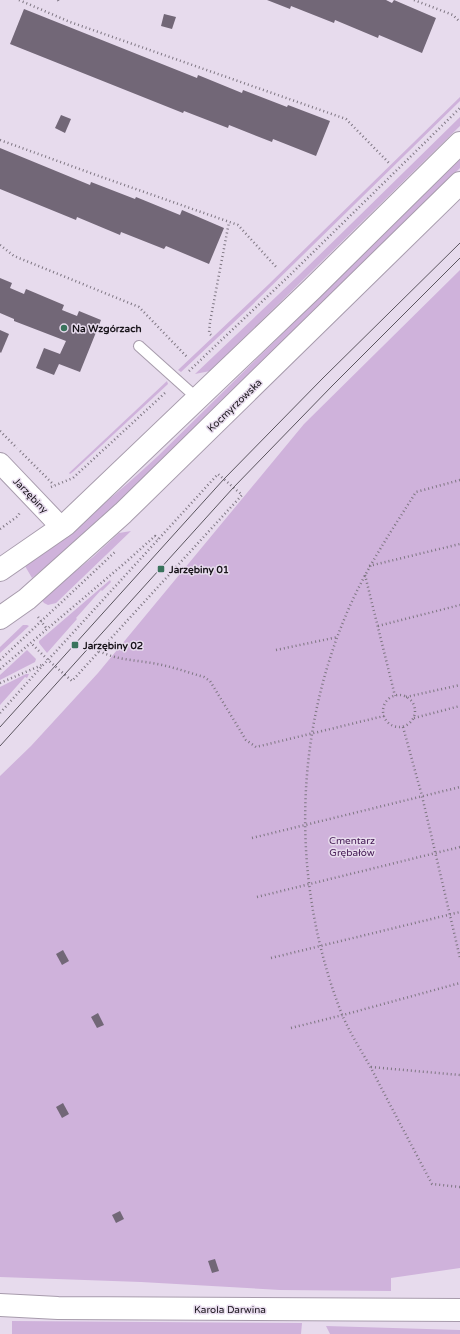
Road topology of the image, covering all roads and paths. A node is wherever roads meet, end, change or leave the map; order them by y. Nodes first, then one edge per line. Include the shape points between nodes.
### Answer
1 (19, 0) edge
2 (414, 0) edge
3 (460, 22) edge
4 (460, 108) edge
5 (0, 140) edge
6 (460, 143) edge
7 (389, 163) dead end
8 (460, 182) edge
9 (229, 222) junction
10 (0, 245) edge
11 (277, 268) dead end
12 (211, 335) dead end
13 (139, 346) dead end
14 (187, 357) dead end
15 (178, 381) junction
16 (198, 400) junction
17 (0, 431) edge
18 (0, 463) edge
19 (460, 480) edge
20 (21, 510) dead end
21 (62, 528) junction
22 (0, 529) edge
23 (158, 539) junction
24 (460, 544) edge
25 (116, 551) dead end
26 (369, 566) junction
27 (0, 570) edge
28 (365, 575) junction
29 (460, 605) edge
30 (0, 618) edge
31 (378, 626) junction
32 (338, 637) junction
33 (31, 643) junction
34 (276, 650) dead end
35 (99, 652) junction
36 (0, 660) edge
37 (48, 660) junction
38 (43, 665) junction
39 (0, 669) edge
40 (0, 683) edge
41 (460, 685) edge
42 (395, 696) junction
43 (406, 697) junction
44 (460, 706) edge
45 (0, 712) edge
46 (384, 716) junction
47 (414, 718) junction
48 (403, 727) junction
49 (312, 733) junction
50 (460, 787) edge
51 (422, 796) junction
52 (305, 825) junction
53 (252, 838) dead end
54 (460, 846) edge
55 (436, 852) junction
56 (309, 884) junction
57 (257, 897) dead end
58 (460, 912) edge
59 (450, 915) junction
60 (320, 946) junction
61 (271, 958) dead end
62 (460, 958) edge
63 (460, 983) edge
64 (342, 1015) junction
65 (291, 1028) dead end
66 (370, 1067) junction
67 (460, 1075) edge
68 (460, 1186) edge
69 (0, 1305) edge
70 (460, 1310) edge

1 - 7 path via 70,22 346,119
2 - 3 path via 453,15
4 - 15 path
5 - 9 path
6 - 16 main road
8 - 30 main road, Kocmyrzowska via 123,513 27,599
9 - 11 path via 238,225
9 - 12 path via 210,322
10 - 14 path via 14,256 139,307
13 - 15 lane
15 - 16 lane
15 - 17 path via 73,478 54,485
16 - 21 main road
18 - 21 street, Jarzębiny
19 - 26 path via 416,492
20 - 22 path via 18,516
21 - 27 main road
23 - 33 path via 155,536
23 - 35 path via 218,474 242,495
23 - 37 path
24 - 26 path
25 - 36 path
26 - 28 path
28 - 31 path
28 - 32 path via 348,609
29 - 31 path
31 - 42 path
32 - 34 path
32 - 49 path via 323,683
33 - 37 path
33 - 39 path
35 - 37 path via 72,680
35 - 49 path via 162,665 210,680 246,740 256,747
37 - 38 path
38 - 40 path
38 - 45 path
41 - 43 path
42 - 43 path
42 - 46 path via 388,699 384,705
43 - 47 path via 413,704
44 - 47 path
46 - 48 path via 389,725
46 - 49 path
47 - 48 path via 410,724
48 - 51 path
49 - 52 path via 305,798
50 - 51 path
51 - 52 path
51 - 55 path
52 - 53 path
52 - 56 path
54 - 55 path
55 - 56 path
55 - 59 path
56 - 57 path
56 - 60 path
58 - 59 path
59 - 60 path
59 - 62 path
60 - 61 path
60 - 64 path
63 - 64 path
64 - 65 path
64 - 66 path
66 - 67 path
66 - 68 path via 432,1184
69 - 70 main road, Karola Darwina via 58,1308

